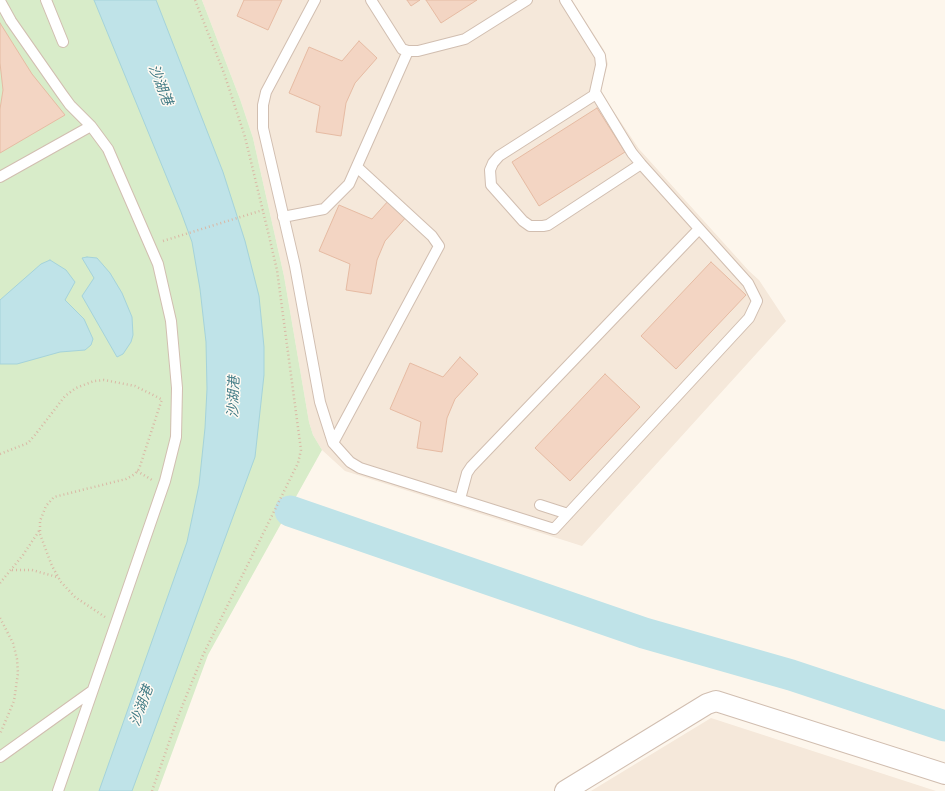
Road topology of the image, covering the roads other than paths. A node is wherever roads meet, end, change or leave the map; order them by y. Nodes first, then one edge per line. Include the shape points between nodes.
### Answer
1 (46, 0) edge
2 (315, 0) edge
3 (371, 0) edge
4 (527, 0) edge
5 (565, 0) edge
6 (0, 1) edge
7 (63, 42) dead end
8 (408, 51) junction
9 (596, 94) junction
10 (91, 126) junction
11 (641, 164) junction
12 (357, 167) junction
13 (0, 177) edge
14 (283, 217) junction
15 (699, 229) junction
16 (333, 443) junction
17 (460, 499) junction
18 (540, 505) dead end
19 (568, 514) junction
20 (92, 691) junction
21 (0, 757) edge
22 (945, 774) edge
23 (58, 791) edge
24 (565, 791) edge

1 - 7 lane
2 - 14 lane via 266,92 263,104 263,128
3 - 8 lane via 402,49
4 - 8 lane via 465,39 418,52
5 - 9 lane via 600,56
6 - 10 lane via 10,21 70,105
8 - 12 lane
9 - 11 lane
9 - 11 lane via 499,156 490,170 492,185 522,221 530,226 543,226
10 - 13 lane
10 - 20 lane via 108,149 158,264 171,321 178,407 175,447 167,475
11 - 15 lane
12 - 14 lane via 349,184 324,210
12 - 16 lane via 432,236 439,246
14 - 16 lane via 295,266 320,402
15 - 17 lane via 471,467
15 - 19 lane via 751,287 757,301 754,312
16 - 17 lane via 350,462 360,468
17 - 19 lane via 554,529
18 - 19 lane
20 - 21 lane
20 - 23 lane
22 - 24 street via 716,701 706,704

